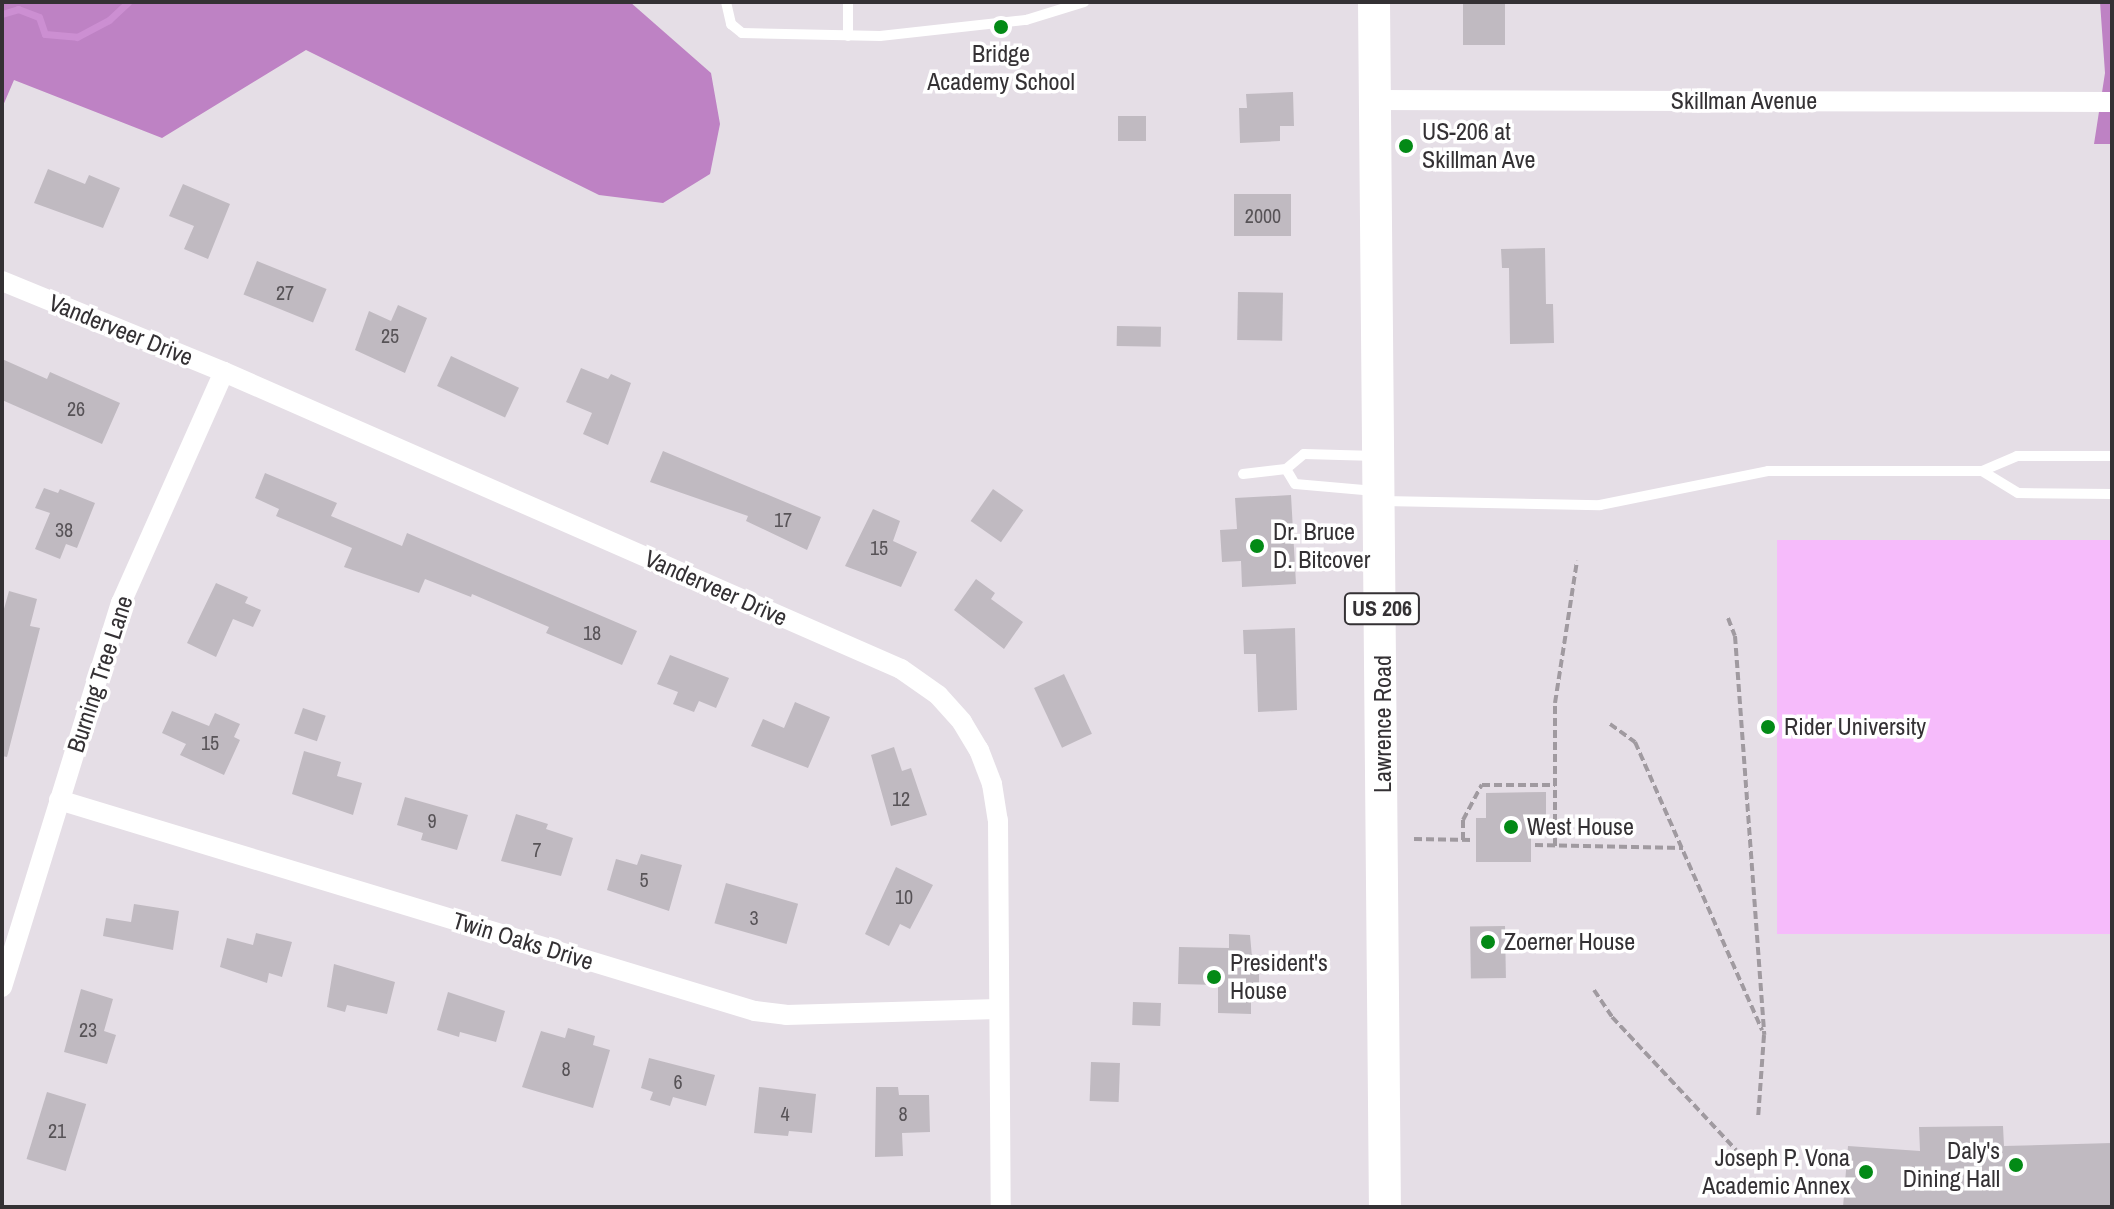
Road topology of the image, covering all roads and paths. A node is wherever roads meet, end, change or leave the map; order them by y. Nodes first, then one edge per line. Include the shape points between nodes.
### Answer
1 (726, 2) edge
2 (848, 2) edge
3 (1084, 2) edge
4 (1374, 2) edge
5 (848, 36) junction
6 (1375, 100) junction
7 (2112, 102) edge
8 (2, 281) edge
9 (224, 372) junction
10 (1380, 456) junction
11 (2112, 456) edge
12 (1286, 469) junction
13 (1982, 471) junction
14 (1243, 474) dead end
15 (2112, 494) edge
16 (1381, 496) junction
17 (1577, 561) dead end
18 (1728, 618) dead end
19 (1610, 724) dead end
20 (1555, 785) junction
21 (59, 800) junction
22 (1414, 839) dead end
23 (1463, 840) junction
24 (1472, 840) dead end
25 (1535, 845) dead end
26 (1555, 846) junction
27 (1683, 848) junction
28 (2, 987) edge
29 (1594, 990) dead end
30 (998, 1009) junction
31 (1764, 1035) junction
32 (1758, 1118) dead end
33 (1736, 1150) dead end
34 (1001, 1207) edge
35 (1385, 1207) edge

1 - 5 lane via 731,24 742,33
2 - 5 lane
3 - 5 lane via 1026,20
4 - 6 main road, Lawrence Road / US 206
6 - 7 street, Skillman Avenue
6 - 10 main road, Lawrence Road / US 206
8 - 9 street, Vanderveer Drive
9 - 21 street, Burning Tree Lane via 121,603
9 - 30 street, Vanderveer Drive via 901,669 938,695 968,732 992,784 998,820
10 - 12 lane via 1304,454
10 - 16 main road, Lawrence Road / US 206
11 - 13 lane via 2017,456
12 - 14 lane
12 - 16 lane via 1295,484
13 - 15 lane via 2018,493
13 - 16 lane via 1768,471 1600,505
16 - 35 main road, Lawrence Road / US 206
17 - 20 path via 1555,703
18 - 31 path via 1735,636
19 - 27 path via 1635,742
20 - 23 path via 1482,785 1463,820
20 - 26 path
21 - 28 street, Burning Tree Lane
21 - 30 street, Twin Oaks Drive via 755,1011 786,1015
22 - 23 path
23 - 24 path
25 - 26 path
26 - 27 path
27 - 31 path
29 - 33 path via 1612,1017
30 - 34 street, Vanderveer Drive
31 - 32 path

